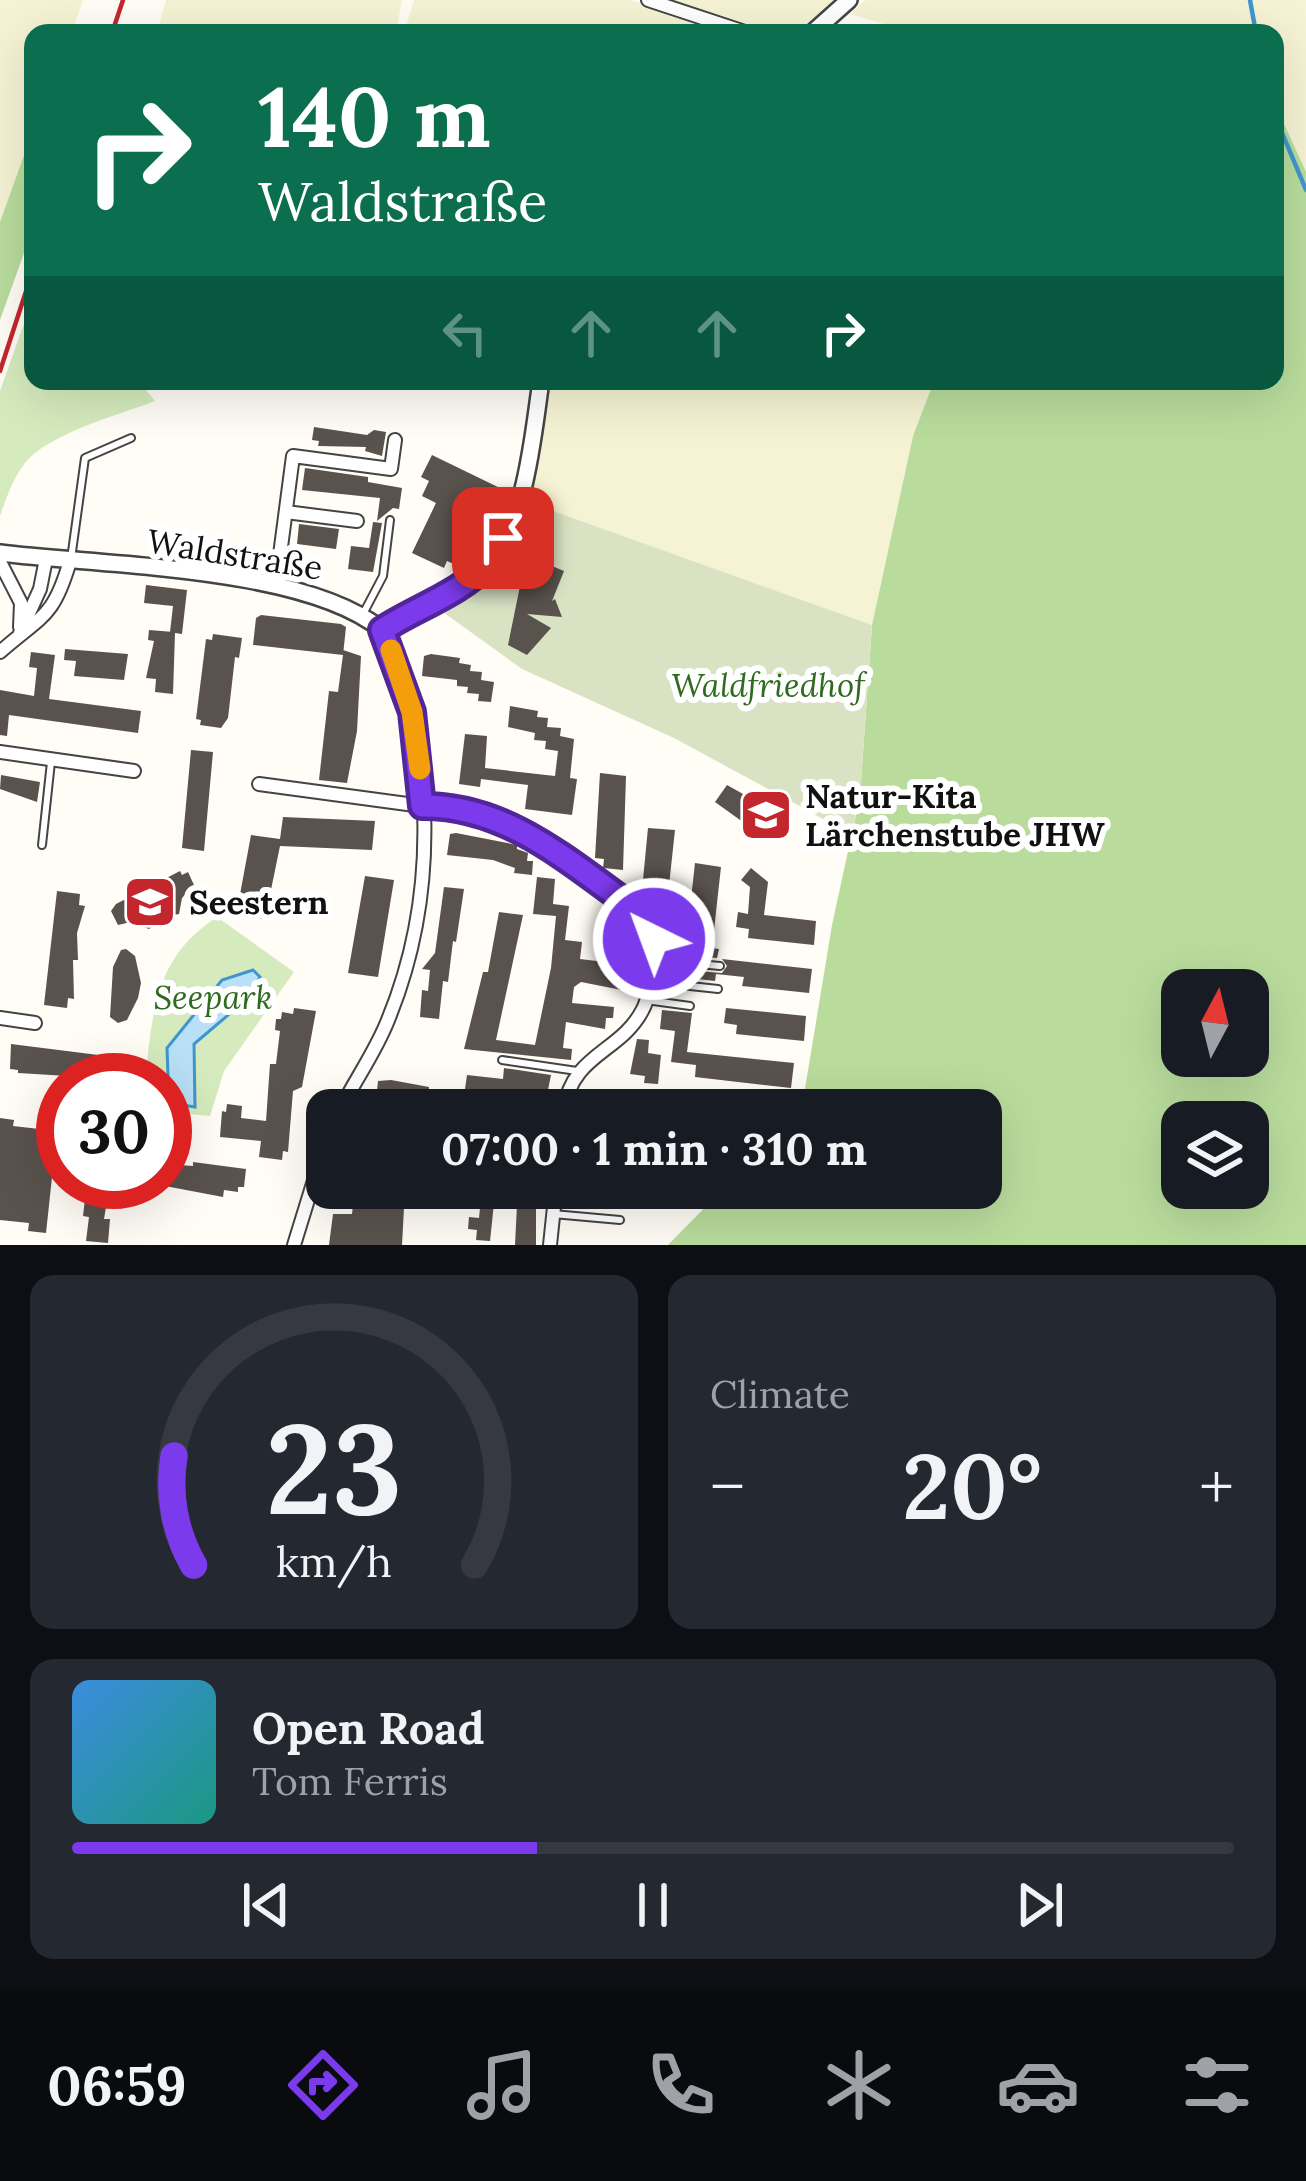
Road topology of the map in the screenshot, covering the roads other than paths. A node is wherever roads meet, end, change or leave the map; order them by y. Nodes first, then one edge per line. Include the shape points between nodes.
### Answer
1 (648, 0) edge
2 (849, 0) edge
3 (721, 24) edge
4 (822, 24) edge
5 (540, 390) edge
6 (131, 438) dead end
7 (395, 440) dead end
8 (286, 512) junction
9 (389, 520) dead end
10 (357, 521) dead end
11 (0, 553) edge
12 (46, 559) junction
13 (70, 561) junction
14 (0, 562) edge
15 (276, 585) junction
16 (363, 615) junction
17 (382, 630) junction
18 (19, 634) junction
19 (0, 652) edge
20 (0, 752) edge
21 (51, 759) junction
22 (134, 771) dead end
23 (260, 784) dead end
24 (422, 806) junction
25 (42, 845) dead end
26 (652, 959) junction
27 (720, 966) dead end
28 (649, 981) junction
29 (718, 989) dead end
30 (646, 1000) junction
31 (690, 1006) dead end
32 (0, 1018) edge
33 (35, 1023) dead end
34 (502, 1060) dead end
35 (577, 1071) junction
36 (351, 1089) edge
37 (571, 1089) edge
38 (306, 1206) edge
39 (554, 1209) edge
40 (553, 1214) junction
41 (620, 1220) dead end
42 (294, 1245) edge
43 (550, 1245) edge

1 - 3 street
2 - 4 street
5 - 17 street via 515,513 488,563
6 - 13 lane via 85,458
7 - 8 street via 392,469 293,456
8 - 10 street
8 - 15 street
9 - 16 lane via 383,576
11 - 12 street, Waldstraße
12 - 13 street, Waldstraße
12 - 18 street
13 - 15 street, Waldstraße
13 - 18 street via 45,618
14 - 18 street via 21,603
15 - 16 street, Waldstraße
16 - 17 street, Waldstraße
17 - 24 street via 412,712
18 - 19 street
20 - 21 street
21 - 22 street
21 - 25 lane
23 - 24 street
24 - 26 street via 490,815 538,842 638,911 654,934
24 - 36 street via 417,922 386,1025
26 - 27 lane
26 - 28 street
28 - 29 lane
28 - 30 street
30 - 31 lane
30 - 35 street via 626,1031
32 - 33 street
34 - 35 lane
35 - 37 street
38 - 42 street
39 - 40 street
40 - 41 lane
40 - 43 street

